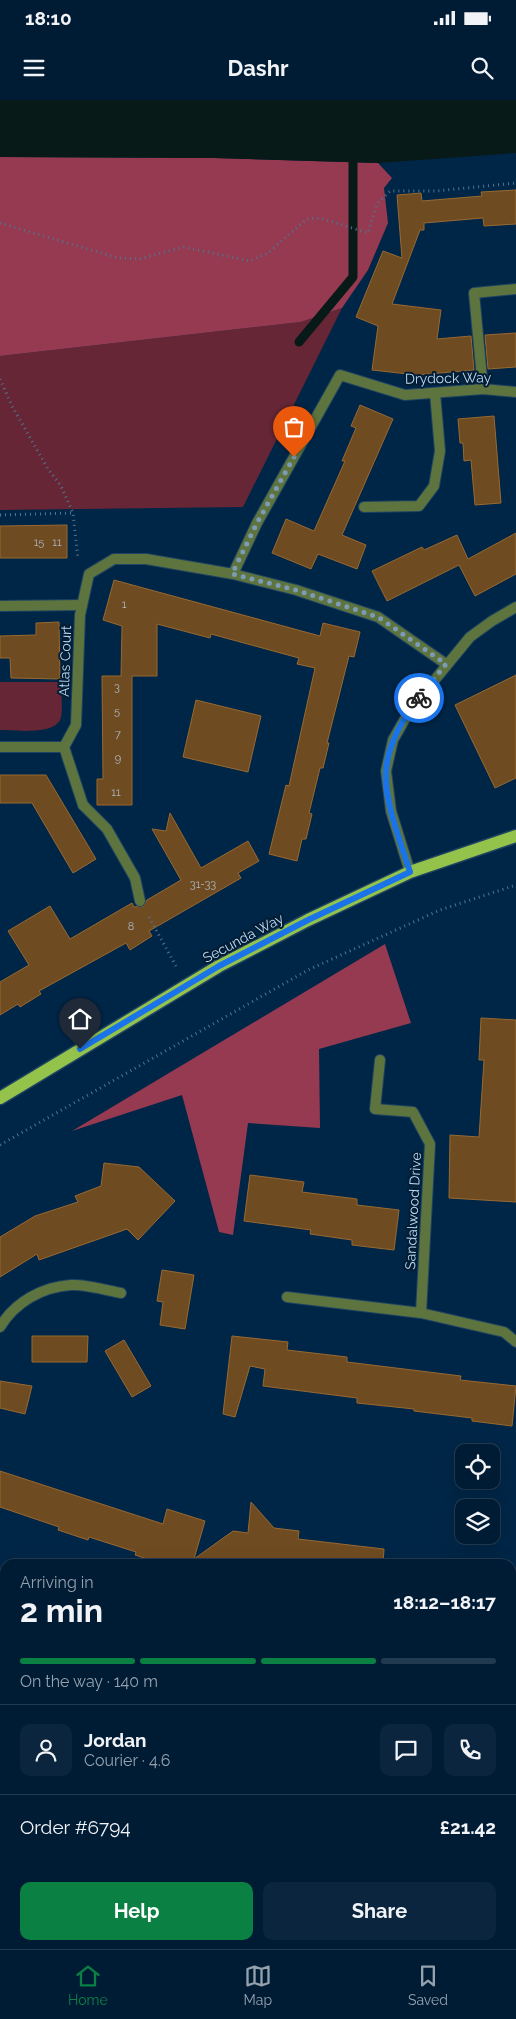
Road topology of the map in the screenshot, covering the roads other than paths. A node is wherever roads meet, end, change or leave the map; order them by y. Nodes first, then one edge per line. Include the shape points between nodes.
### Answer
1 (516, 289) edge
2 (483, 389) junction
3 (516, 392) edge
4 (435, 393) junction
5 (364, 507) dead end
6 (232, 574) junction
7 (0, 606) edge
8 (82, 606) junction
9 (516, 607) edge
10 (446, 664) junction
11 (0, 747) edge
12 (64, 747) junction
13 (516, 836) edge
14 (410, 872) junction
15 (140, 901) dead end
16 (380, 1060) dead end
17 (0, 1098) edge
18 (121, 1293) dead end
19 (287, 1297) dead end
20 (421, 1314) junction
21 (0, 1327) edge
22 (516, 1342) edge

1 - 2 street via 474,293
2 - 3 street, Drydock Way
2 - 4 street, Drydock Way
4 - 5 street via 440,451 434,486 419,506
4 - 6 street, Drydock Way via 405,395 340,375
6 - 8 street, Atlas Court via 146,559 114,559 89,574
6 - 10 street via 296,590 378,617
7 - 8 street
8 - 12 street, Atlas Court via 76,725
9 - 10 street via 470,637
10 - 14 street via 410,710 393,740 386,771 391,811
11 - 12 street
12 - 15 street via 83,805 107,829 135,878
13 - 14 main road, Secunda Way
14 - 17 main road, Secunda Way via 219,966
16 - 20 street, Sandalwood Drive via 375,1109 413,1112 430,1144
18 - 21 street via 72,1285 36,1293 8,1314
19 - 20 street
20 - 22 street via 504,1332

